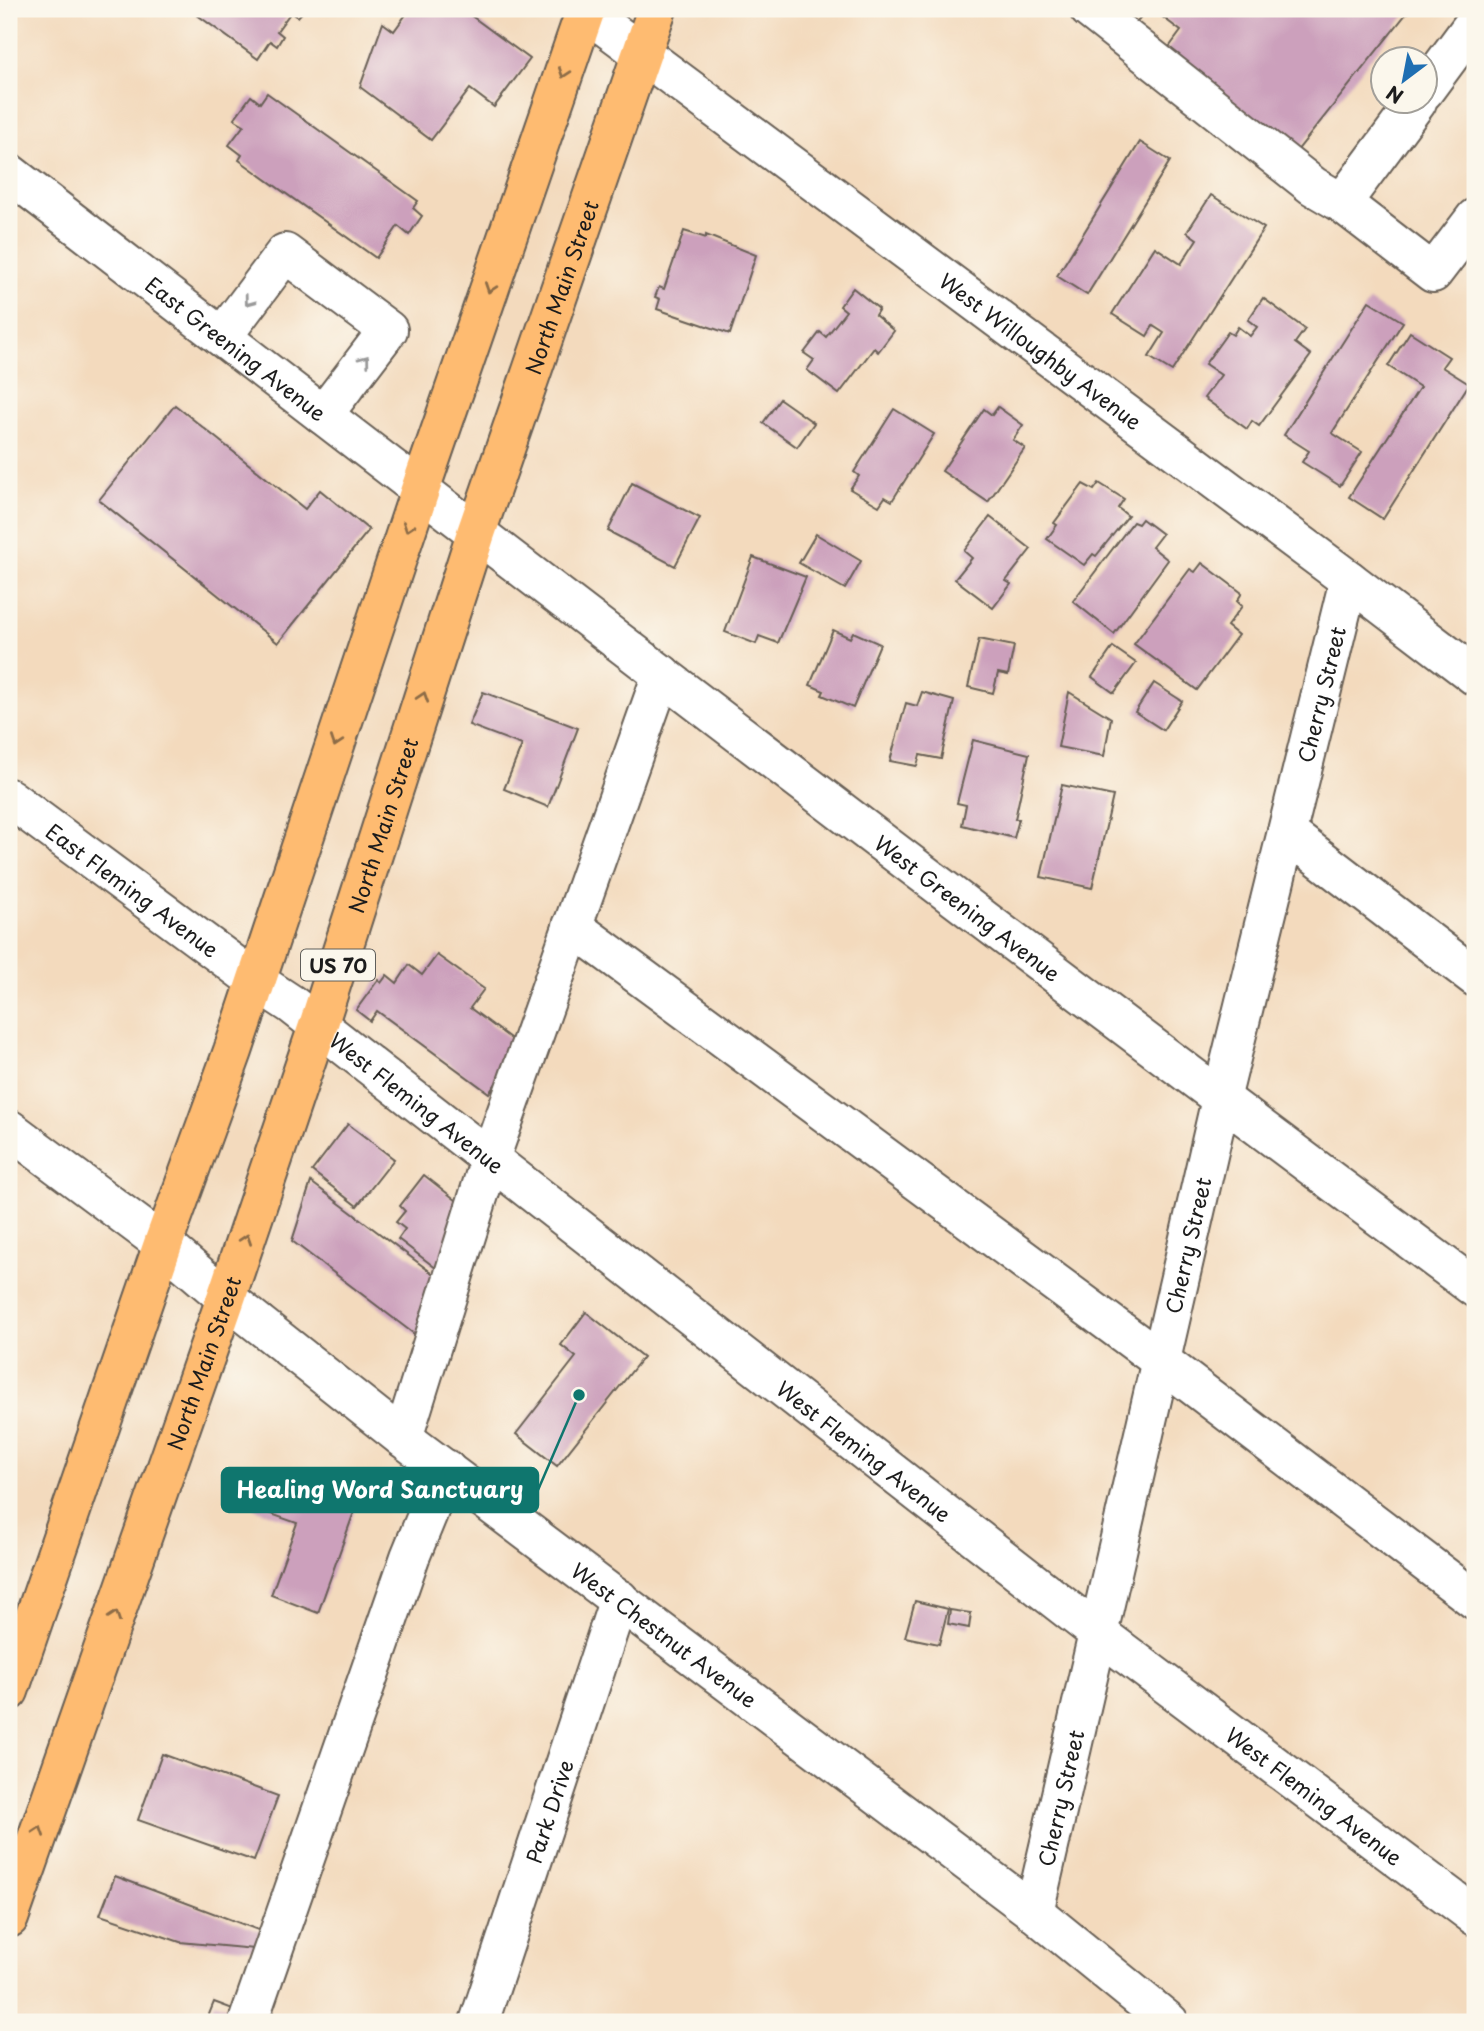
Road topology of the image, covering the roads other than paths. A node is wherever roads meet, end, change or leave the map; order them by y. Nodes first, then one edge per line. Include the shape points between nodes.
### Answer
1 (657, 9) edge
2 (1090, 9) edge
3 (590, 14) edge
4 (1475, 22) edge
5 (642, 54) junction
6 (1438, 72) edge
7 (1407, 116) edge
8 (9, 173) edge
9 (1342, 203) junction
10 (1475, 218) edge
11 (222, 337) junction
12 (323, 415) junction
13 (420, 490) junction
14 (469, 528) junction
15 (1349, 580) junction
16 (662, 674) junction
17 (1475, 676) edge
18 (9, 798) edge
19 (1287, 833) junction
20 (572, 926) junction
21 (1475, 977) edge
22 (256, 981) junction
23 (318, 1026) junction
24 (1221, 1099) junction
25 (9, 1129) edge
26 (489, 1159) junction
27 (163, 1244) junction
28 (1475, 1288) edge
29 (226, 1298) junction
30 (1161, 1361) junction
31 (403, 1438) junction
32 (446, 1469) junction
33 (619, 1599) junction
34 (1475, 1600) edge
35 (1098, 1633) junction
36 (9, 1691) edge
37 (1034, 1912) junction
38 (1475, 1916) edge
39 (9, 1918) edge
40 (247, 2022) edge
41 (479, 2022) edge
42 (1169, 2022) edge

1 - 5 main road, North Main Street / US 70
2 - 9 street via 1313,186
3 - 5 street, West Willoughby Avenue
3 -> 13 main road
4 - 6 street
5 - 14 main road, North Main Street / US 70
5 - 15 street, West Willoughby Avenue
7 - 9 street
8 - 11 street, East Greening Avenue
9 - 10 street via 1433,273
11 - 12 street, East Greening Avenue
12 -> 11 street via 388,330 285,253
12 - 13 street, East Greening Avenue
13 - 14 street, East Greening Avenue
13 -> 22 main road
14 - 16 street, West Greening Avenue
23 -> 14 main road, North Main Street / US 70
15 - 17 street, West Willoughby Avenue
15 - 19 street, Cherry Street
16 - 20 street
16 - 24 street, West Greening Avenue
18 - 22 street, East Fleming Avenue
19 - 21 street
19 - 24 street, Cherry Street
20 - 26 street
20 - 30 street
22 - 23 street, West Fleming Avenue
22 - 27 main road
23 - 26 street, West Fleming Avenue
29 -> 23 main road, North Main Street / US 70
24 - 28 street, West Greening Avenue
24 - 30 street, Cherry Street
25 - 27 street, West Chestnut Avenue
26 - 31 street
26 - 35 street, West Fleming Avenue
27 - 29 street, West Chestnut Avenue
27 - 36 main road
29 - 31 street, West Chestnut Avenue
39 -> 29 main road, North Main Street / US 70
30 - 34 street
30 - 35 street, Cherry Street
31 - 32 street, West Chestnut Avenue
32 - 33 street, West Chestnut Avenue
32 - 40 street via 410,1557
33 - 37 street, West Chestnut Avenue
33 - 41 street, Park Drive
35 - 37 street, Cherry Street
35 - 38 street, West Fleming Avenue
37 - 42 street, West Chestnut Avenue

